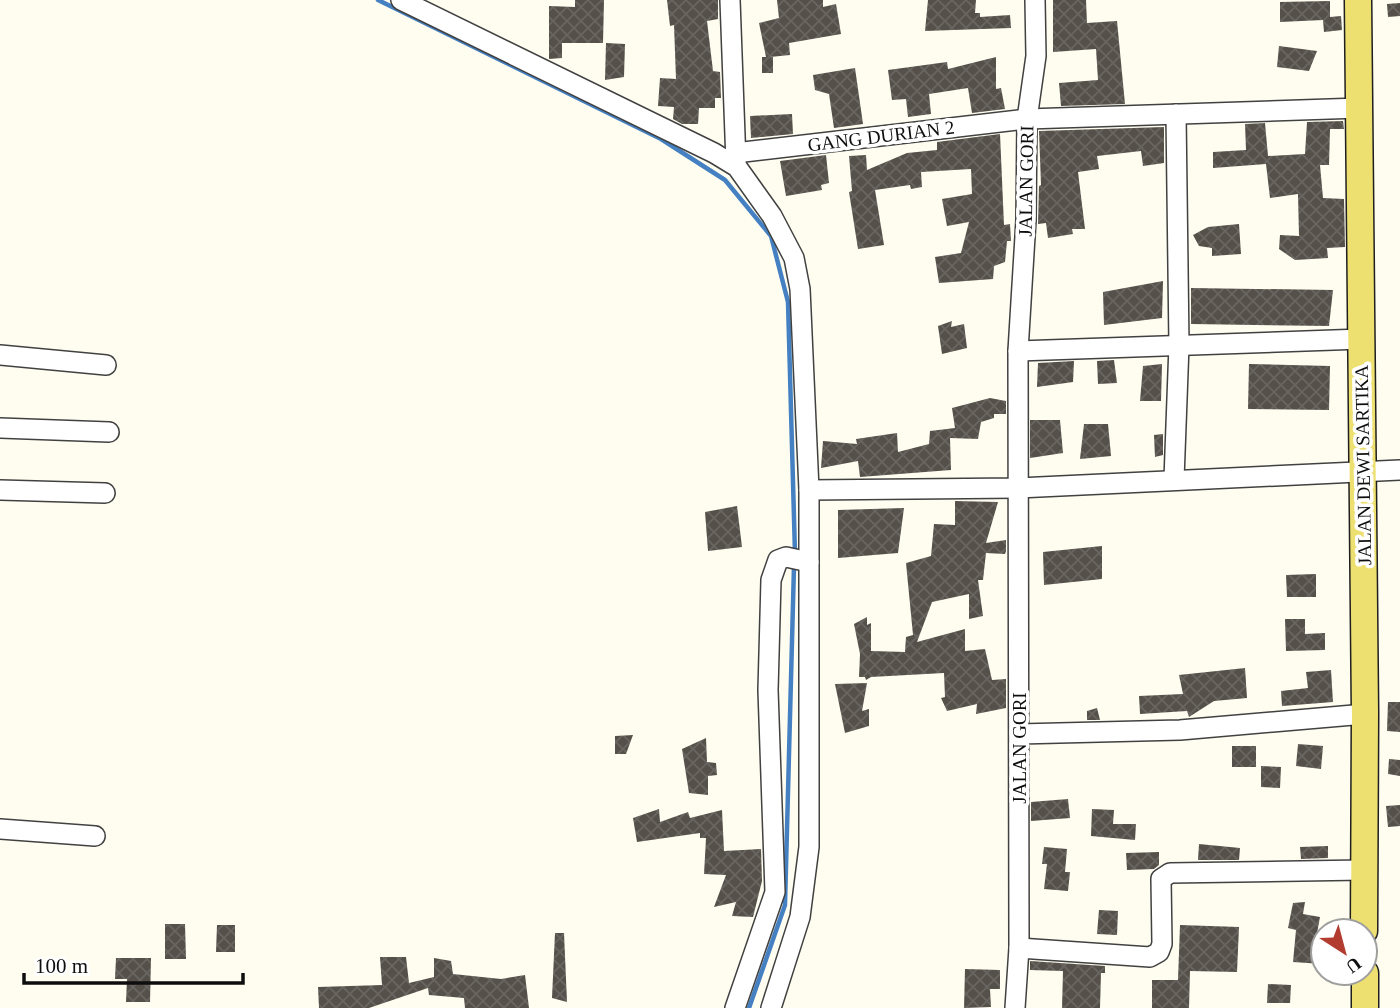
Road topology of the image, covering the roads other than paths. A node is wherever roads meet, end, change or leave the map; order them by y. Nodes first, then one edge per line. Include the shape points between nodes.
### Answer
1 (401, 0) edge
2 (730, 0) edge
3 (1035, 0) edge
4 (1358, 0) edge
5 (1360, 108) junction
6 (1176, 114) junction
7 (1027, 119) junction
8 (736, 160) junction
9 (1362, 340) junction
10 (1179, 345) junction
11 (1018, 351) junction
12 (0, 355) edge
13 (106, 365) dead end
14 (0, 428) edge
15 (108, 432) dead end
16 (1363, 469) junction
17 (1400, 470) edge
18 (1174, 479) junction
19 (1018, 488) junction
20 (0, 490) edge
21 (808, 490) junction
22 (105, 493) dead end
23 (800, 560) junction
24 (1365, 714) junction
25 (1019, 734) junction
26 (0, 829) edge
27 (95, 836) dead end
28 (1363, 870) junction
29 (1364, 917) edge
30 (1019, 948) junction
31 (1365, 987) edge
32 (735, 1008) edge
33 (771, 1008) edge
34 (1015, 1008) edge
35 (1365, 1008) edge

1 - 8 street
2 - 8 street
3 - 7 street, JALAN GORI via 1036,56
4 - 5 main road, JALAN DEWI SARTIKA
5 - 6 street, GANG DURIAN 2
5 - 9 main road, JALAN DEWI SARTIKA
6 - 7 street, GANG DURIAN 2
6 - 10 street
7 - 8 street, GANG DURIAN 2
7 - 11 street, JALAN GORI
8 - 21 street via 772,216 797,271
9 - 10 street
9 - 16 main road, JALAN DEWI SARTIKA
10 - 11 street
10 - 18 street
11 - 19 street, JALAN GORI
12 - 13 street
14 - 15 street
16 - 17 street
16 - 18 street
16 - 24 main road, JALAN DEWI SARTIKA
18 - 19 street
19 - 21 street
19 - 25 street, JALAN GORI
20 - 22 street
21 - 23 street
23 - 32 street via 776,562 771,580 768,690 775,892
23 - 33 street via 810,787 806,884 795,938
24 - 25 street via 1180,730
24 - 28 main road, JALAN DEWI SARTIKA
25 - 30 street, JALAN GORI
26 - 27 street
28 - 29 main road, JALAN DEWI SARTIKA
28 - 30 street via 1170,873 1161,879 1162,944 1150,957
30 - 34 street, JALAN GORI
31 - 35 main road

